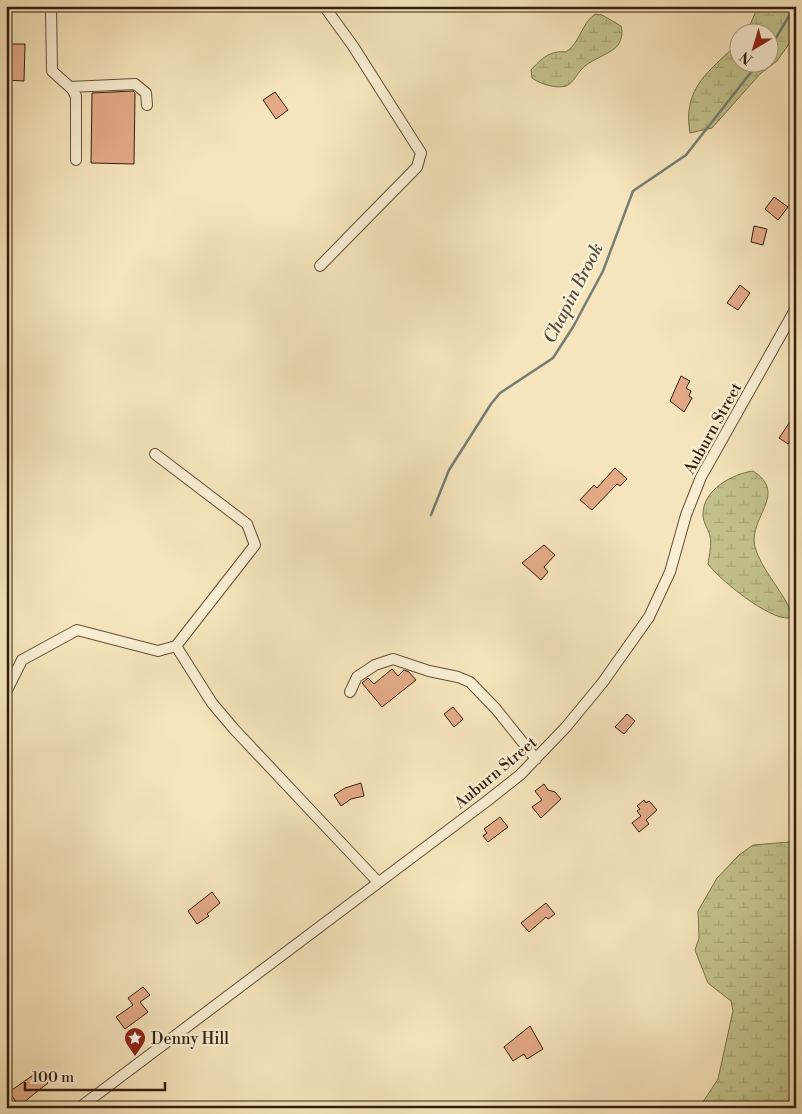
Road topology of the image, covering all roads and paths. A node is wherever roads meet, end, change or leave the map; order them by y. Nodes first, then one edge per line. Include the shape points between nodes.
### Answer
1 (51, 6) edge
2 (324, 6) edge
3 (70, 87) junction
4 (147, 105) dead end
5 (76, 160) dead end
6 (320, 266) dead end
7 (796, 308) edge
8 (154, 454) dead end
9 (176, 646) junction
10 (6, 692) edge
11 (350, 692) dead end
12 (536, 759) junction
13 (378, 882) junction
14 (79, 1108) edge

1 - 3 street via 52,71
2 - 6 street via 421,153 417,167
3 - 4 street via 135,84 146,93
3 - 5 street via 76,96
7 - 12 street, Auburn Street via 701,477 670,572 649,617 603,682
8 - 9 street via 248,524 255,545
9 - 10 street via 158,651 77,630 22,660
9 - 13 street via 212,703 234,730
11 - 12 street via 357,677 393,658 458,677 470,682
12 - 13 street, Auburn Street via 487,801
13 - 14 street, Auburn Street

